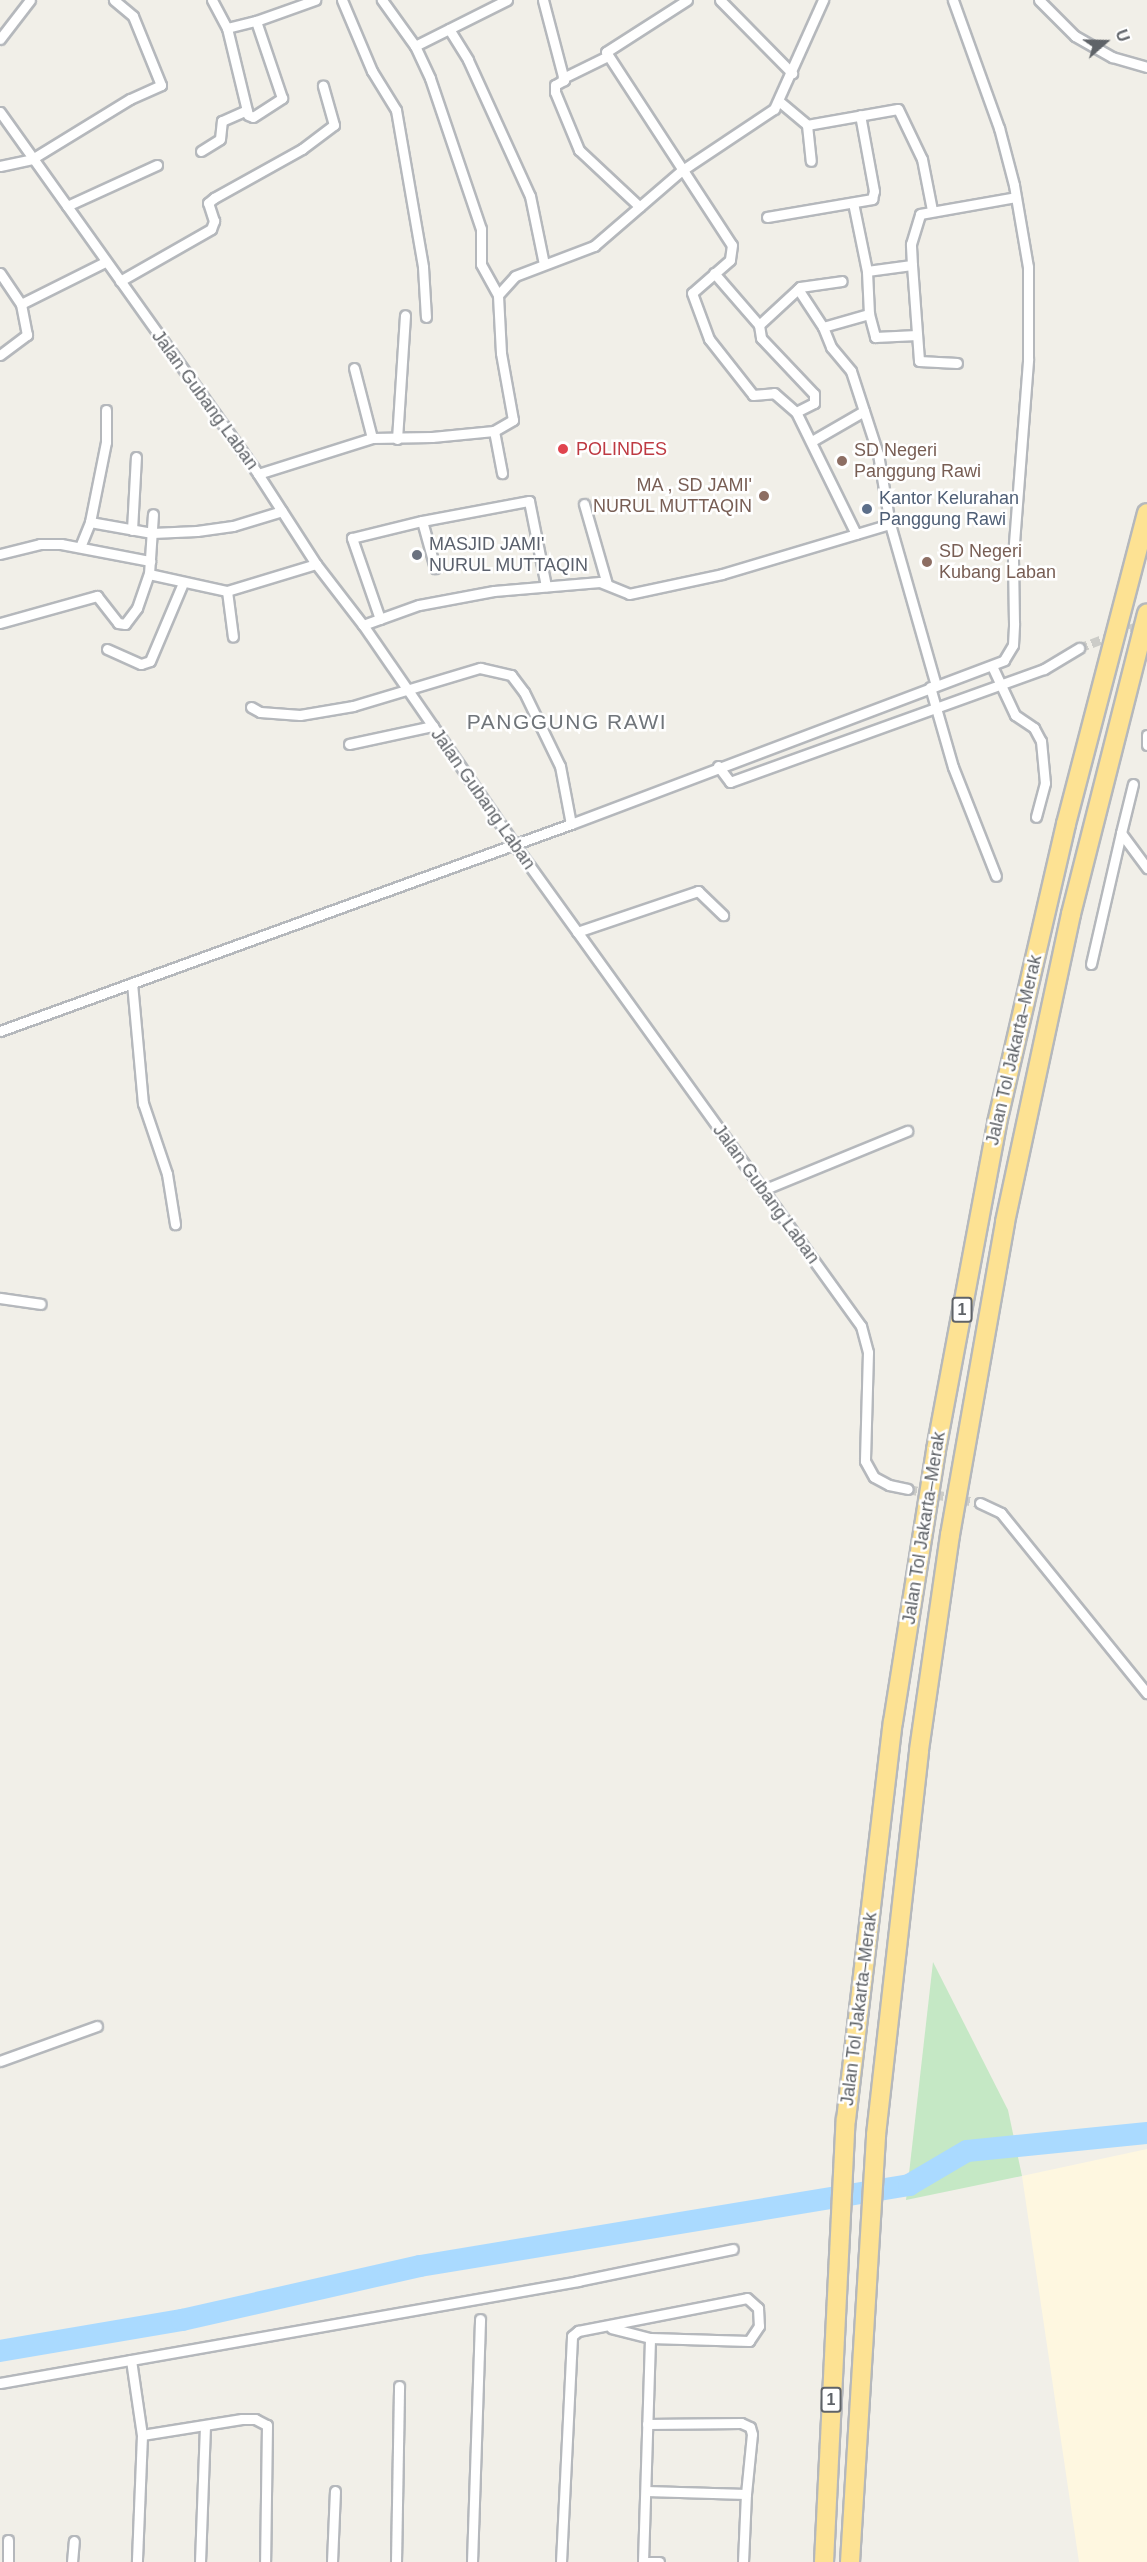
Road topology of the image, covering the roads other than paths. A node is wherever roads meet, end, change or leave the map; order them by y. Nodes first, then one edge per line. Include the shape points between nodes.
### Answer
1 (30, 0) edge
2 (114, 0) edge
3 (212, 0) edge
4 (315, 0) edge
5 (342, 0) edge
6 (382, 0) edge
7 (507, 0) edge
8 (543, 0) edge
9 (687, 0) edge
10 (720, 0) edge
11 (822, 0) edge
12 (953, 0) edge
13 (1039, 0) edge
14 (256, 21) junction
15 (227, 28) junction
16 (449, 29) junction
17 (0, 39) edge
18 (415, 46) junction
19 (608, 56) junction
20 (1147, 67) edge
21 (792, 73) junction
22 (563, 78) junction
23 (323, 86) dead end
24 (780, 102) junction
25 (247, 110) junction
26 (0, 112) edge
27 (860, 115) junction
28 (807, 124) junction
29 (201, 151) dead end
30 (32, 159) junction
31 (811, 161) dead end
32 (157, 165) dead end
33 (0, 166) edge
34 (681, 171) junction
35 (1016, 196) junction
36 (853, 203) junction
37 (67, 206) junction
38 (640, 207) junction
39 (932, 210) junction
40 (767, 217) dead end
41 (105, 262) junction
42 (544, 264) junction
43 (912, 265) junction
44 (867, 271) junction
45 (0, 273) edge
46 (714, 273) junction
47 (120, 281) junction
48 (842, 281) dead end
49 (798, 290) junction
50 (498, 295) junction
51 (21, 304) junction
52 (869, 314) junction
53 (405, 315) dead end
54 (426, 317) dead end
55 (759, 325) junction
56 (823, 327) junction
57 (917, 335) junction
58 (0, 355) edge
59 (957, 363) dead end
60 (354, 368) dead end
61 (106, 410) dead end
62 (864, 411) junction
63 (796, 412) junction
64 (494, 431) junction
65 (372, 438) junction
66 (397, 439) junction
67 (812, 441) junction
68 (136, 457) dead end
69 (502, 473) dead end
70 (258, 474) junction
71 (584, 504) dead end
72 (282, 511) junction
73 (1147, 513) edge
74 (153, 514) dead end
75 (422, 521) junction
76 (90, 522) junction
77 (890, 525) junction
78 (132, 530) junction
79 (152, 533) junction
80 (856, 534) junction
81 (80, 547) junction
82 (0, 554) edge
83 (150, 561) junction
84 (316, 564) junction
85 (435, 568) dead end
86 (149, 574) junction
87 (183, 583) junction
88 (604, 583) junction
89 (546, 586) junction
90 (227, 591) junction
91 (1147, 613) edge
92 (380, 619) junction
93 (0, 623) edge
94 (363, 625) junction
95 (233, 637) dead end
96 (1079, 648) tunnel mouth
97 (107, 650) dead end
98 (996, 678) junction
99 (933, 689) junction
100 (408, 691) junction
101 (251, 706) dead end
102 (935, 708) junction
103 (433, 726) junction
104 (1147, 735) edge
105 (349, 744) dead end
106 (1147, 745) edge
107 (718, 766) junction
108 (1133, 784) dead end
109 (1036, 817) dead end
110 (571, 824) junction
111 (1121, 833) junction
112 (514, 844) junction
113 (1147, 868) edge
114 (996, 876) dead end
115 (723, 915) dead end
116 (577, 932) junction
117 (1091, 964) dead end
118 (132, 983) junction
119 (0, 1031) edge
120 (907, 1131) dead end
121 (763, 1190) junction
122 (175, 1224) dead end
123 (0, 1298) edge
124 (42, 1304) dead end
125 (908, 1489) tunnel mouth
126 (980, 1503) tunnel mouth
127 (1147, 1693) edge
128 (97, 2026) dead end
129 (0, 2061) edge
130 (733, 2249) dead end
131 (480, 2319) dead end
132 (611, 2328) junction
133 (650, 2338) junction
134 (131, 2361) junction
135 (0, 2383) edge
136 (399, 2386) dead end
137 (647, 2424) junction
138 (205, 2426) junction
139 (142, 2435) junction
140 (335, 2491) dead end
141 (646, 2491) junction
142 (746, 2494) junction
143 (8, 2540) dead end
144 (74, 2541) dead end
145 (8, 2562) edge
146 (72, 2562) edge
147 (137, 2562) edge
148 (200, 2562) edge
149 (265, 2562) edge
150 (332, 2562) edge
151 (396, 2562) edge
152 (472, 2562) edge
153 (561, 2562) edge
154 (643, 2562) edge
155 (659, 2562) edge
156 (743, 2562) edge
157 (824, 2562) edge
158 (850, 2562) edge

1 - 17 street
2 - 30 street via 134,16 163,83
3 - 15 street
4 - 14 street
5 - 54 street via 372,71 396,110 423,267
6 - 18 street
7 - 16 street
8 - 22 street
9 - 19 street via 610,48
10 - 21 street
11 - 21 street
12 - 35 street via 999,129
13 - 20 street via 1075,36 1112,57
14 - 15 street
14 - 25 street via 282,98 253,117
15 - 25 street
16 - 18 street
16 - 42 street via 468,60 530,196
18 - 50 street via 481,229 484,274
19 - 22 street
19 - 34 street
21 - 24 street
22 - 38 street via 555,85 555,92 579,150
23 - 47 street via 334,125 302,149 208,203 213,220 211,230
24 - 28 street
24 - 34 street
25 - 29 street via 222,121 220,139
26 - 30 street, Jalan Gubang Laban
27 - 28 street
27 - 36 street via 874,197
27 - 39 street via 893,108 900,111 922,159
28 - 31 street
30 - 33 street
30 - 37 street, Jalan Gubang Laban
32 - 37 street
34 - 38 street
34 - 46 street via 732,245 730,260
35 - 39 street
35 - 98 street via 1028,267 1028,359 1013,556 1014,623 1008,655
36 - 40 street
36 - 44 street
37 - 41 street, Jalan Gubang Laban
38 - 42 street via 594,246
39 - 43 street via 916,219
41 - 47 street, Jalan Gubang Laban
41 - 51 street
42 - 50 street via 515,276
43 - 44 street
43 - 57 street
44 - 52 street
45 - 51 street
46 - 55 street
46 - 63 street via 692,295 716,353 753,395 774,393
47 - 70 street, Jalan Gubang Laban
48 - 49 street
49 - 55 street
49 - 56 street
50 - 64 street via 501,353 513,420
51 - 58 street via 27,335
52 - 56 street
52 - 57 street via 875,337
53 - 66 street
55 - 63 street via 761,338 814,394 814,403
56 - 62 street via 831,347 851,371
57 - 59 street via 920,363
60 - 65 street
61 - 76 street via 106,442
62 - 67 street
62 - 77 street via 878,453
63 - 67 street
64 - 66 street
64 - 69 street
65 - 66 street
65 - 70 street
67 - 80 street
68 - 78 street
70 - 72 street, Jalan Gubang Laban
71 - 88 street
72 - 79 street via 220,529
72 - 84 street, Jalan Gubang Laban
73 - 157 highway, Jalan Tol Jakarta–Merak / 1 via 1066,824 997,1123 936,1450 893,1722 846,2120
74 - 79 street
75 - 85 street
75 - 89 street via 529,501
75 - 92 street via 353,536
76 - 78 street
76 - 81 street
77 - 80 street
77 - 99 street
78 - 79 street
79 - 83 street
80 - 88 street via 722,574 629,594
81 - 82 street via 40,544
81 - 83 street
83 - 86 street
84 - 90 street
84 - 94 street, Jalan Gubang Laban
86 - 87 street
86 - 93 street via 137,608 125,624 118,623 97,596
87 - 90 street
87 - 97 street via 150,661 141,664
88 - 89 street
89 - 92 street via 458,596
90 - 95 street
91 - 158 highway, Jalan Tol Jakarta–Merak / 1 via 1071,914 1001,1245 950,1535 919,1750 876,2135
92 - 94 street
94 - 100 street, Jalan Gubang Laban
96 - 98 street via 1058,663
98 - 99 street
98 - 102 street
98 - 109 street via 1015,715 1034,728 1041,741 1045,783
99 - 102 street
99 - 107 street
100 - 101 street via 300,716 260,711
100 - 103 street, Jalan Gubang Laban
100 - 110 street via 480,668 511,675 524,692 560,766
102 - 107 street via 730,782
102 - 114 street
103 - 105 street
103 - 112 street, Jalan Gubang Laban
104 - 106 street
107 - 110 street
108 - 111 street
110 - 112 street
111 - 113 street
111 - 117 street
112 - 116 street, Jalan Gubang Laban
112 - 118 street
115 - 116 street via 698,891
116 - 121 street, Jalan Gubang Laban
118 - 119 street
118 - 122 street via 143,1103 167,1174
120 - 121 street
121 - 125 street, Jalan Gubang Laban via 861,1326 868,1352 866,1461 874,1477
123 - 124 street
126 - 127 street via 1001,1513
128 - 129 street
130 - 134 street via 563,2284
131 - 152 street
132 - 133 street
132 - 133 street via 747,2298 758,2308 759,2326 749,2341
132 - 153 street via 578,2331 568,2343
133 - 137 street
134 - 135 street
134 - 139 street
136 - 151 street
137 - 141 street
137 - 142 street via 741,2423 750,2427
138 - 139 street
138 - 148 street
138 - 149 street via 255,2419 267,2425
139 - 147 street
140 - 150 street
141 - 142 street
141 - 154 street
142 - 156 street
143 - 145 street
144 - 146 street
154 - 155 street

